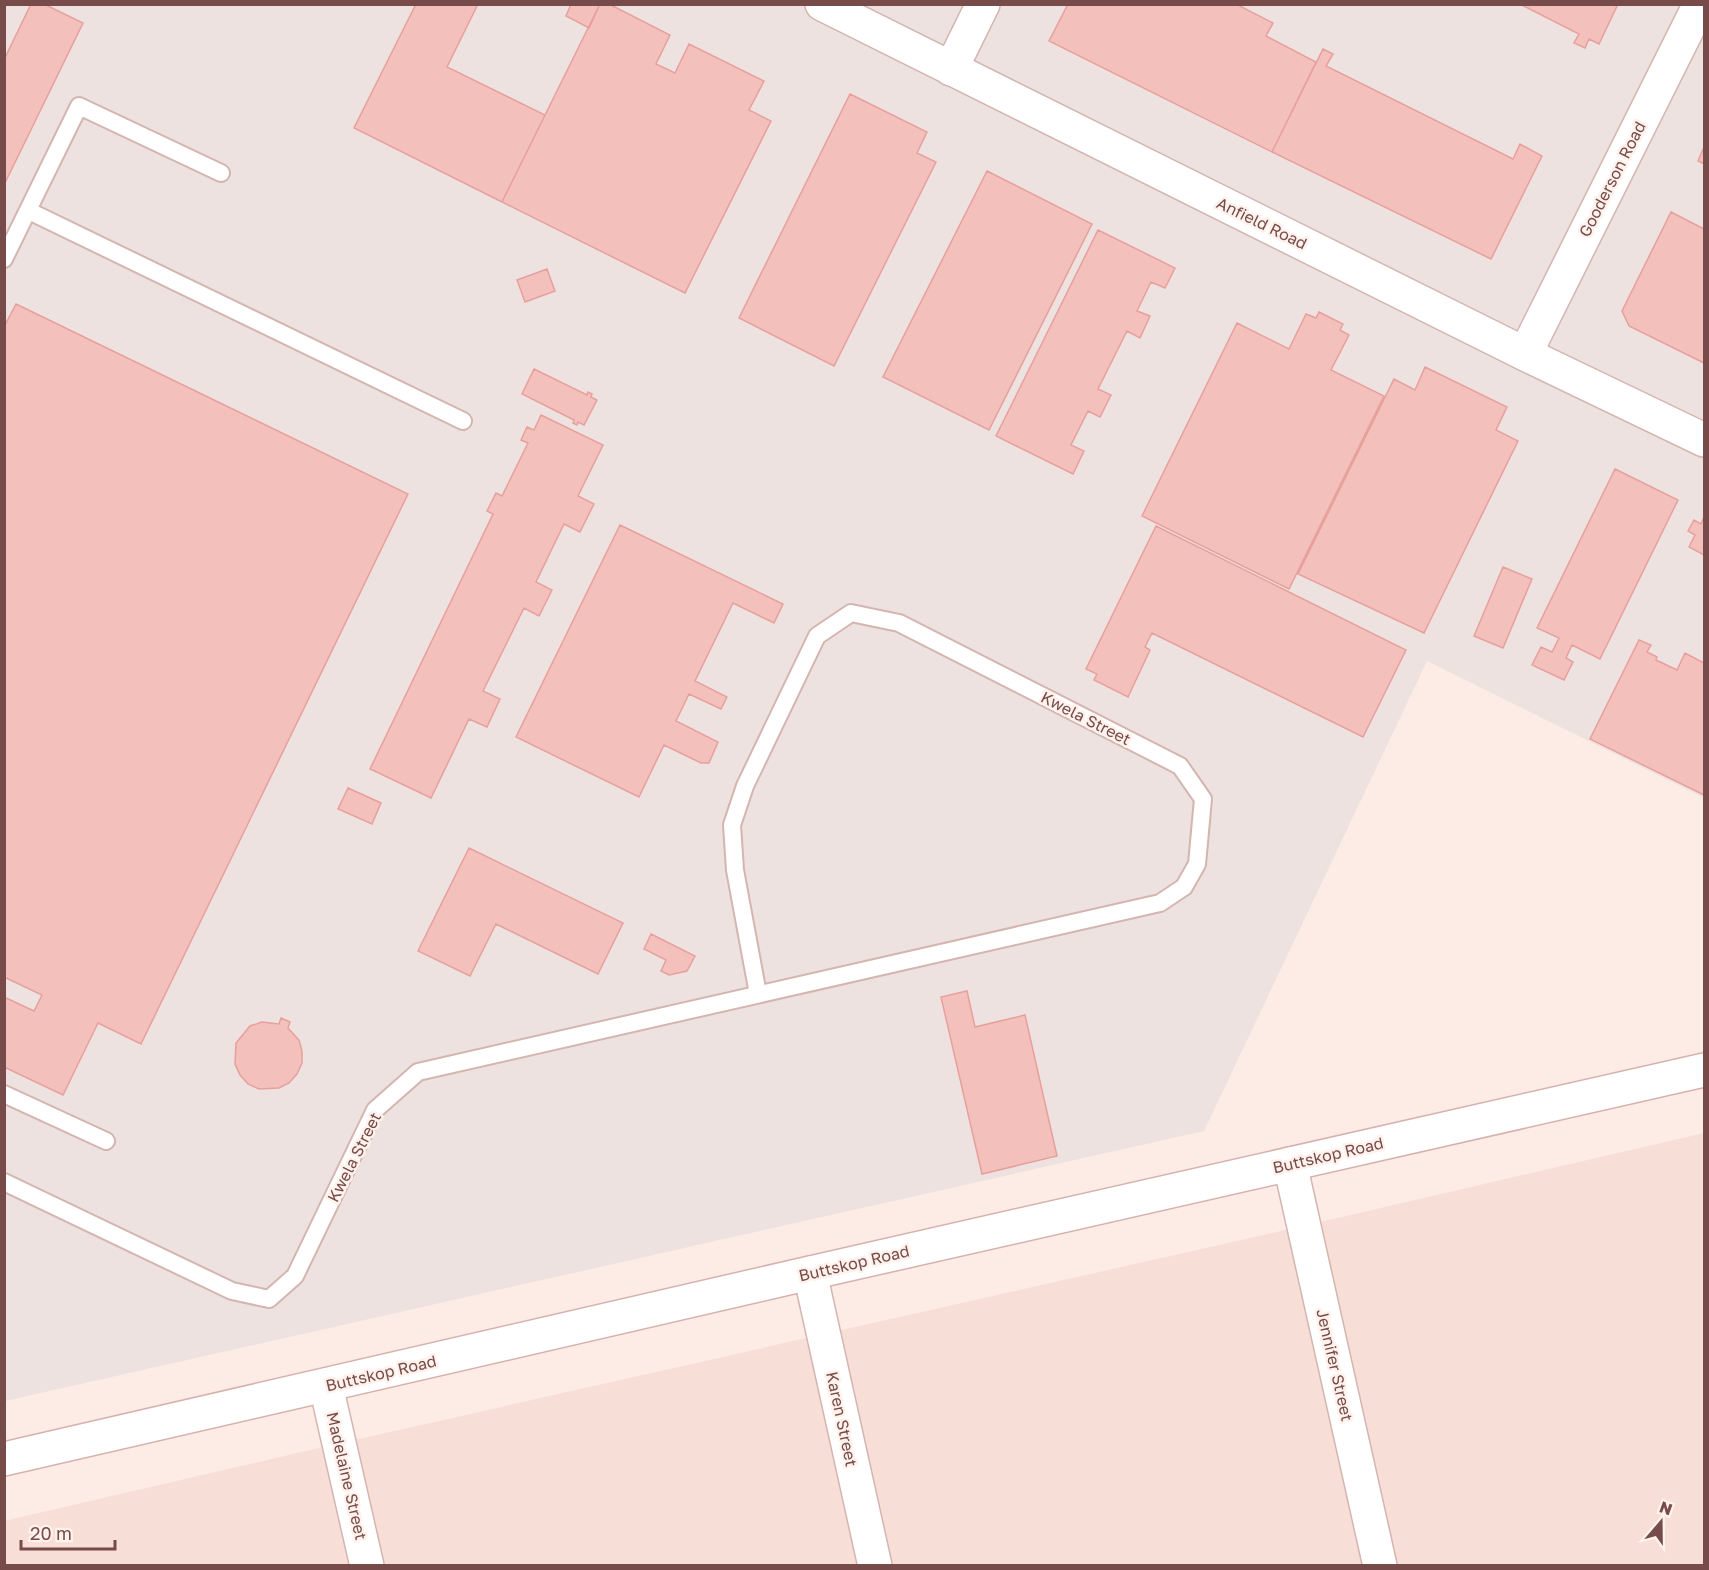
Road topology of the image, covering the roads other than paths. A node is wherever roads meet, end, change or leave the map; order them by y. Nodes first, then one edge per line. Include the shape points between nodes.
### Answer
1 (822, 4) edge
2 (983, 4) edge
3 (1700, 4) edge
4 (951, 69) junction
5 (221, 173) dead end
6 (29, 211) junction
7 (4, 259) edge
8 (1525, 354) junction
9 (463, 421) dead end
10 (1704, 440) edge
11 (758, 994) junction
12 (1704, 1070) edge
13 (4, 1094) edge
14 (106, 1141) dead end
15 (1290, 1164) junction
16 (4, 1182) edge
17 (810, 1273) junction
18 (326, 1386) junction
19 (4, 1459) edge
20 (367, 1566) edge
21 (875, 1566) edge
22 (1380, 1566) edge

1 - 4 street, Anfield Road
2 - 4 street
3 - 8 street, Gooderson Road
4 - 8 street, Anfield Road
5 - 6 lane via 79,106
6 - 7 lane
6 - 9 lane
8 - 10 street, Anfield Road
11 - 11 lane, Kwela Street via 735,870 732,825 746,786 817,636 851,613 899,623 1180,766 1203,799 1197,864 1184,887 1160,903
11 - 16 lane, Kwela Street via 418,1072 375,1110 295,1276 269,1299 232,1291
12 - 15 street, Buttskop Road
13 - 14 lane
15 - 17 street, Buttskop Road
15 - 22 street, Jennifer Street
17 - 18 street, Buttskop Road
17 - 21 street, Karen Street
18 - 19 street, Buttskop Road
18 - 20 street, Madelaine Street

